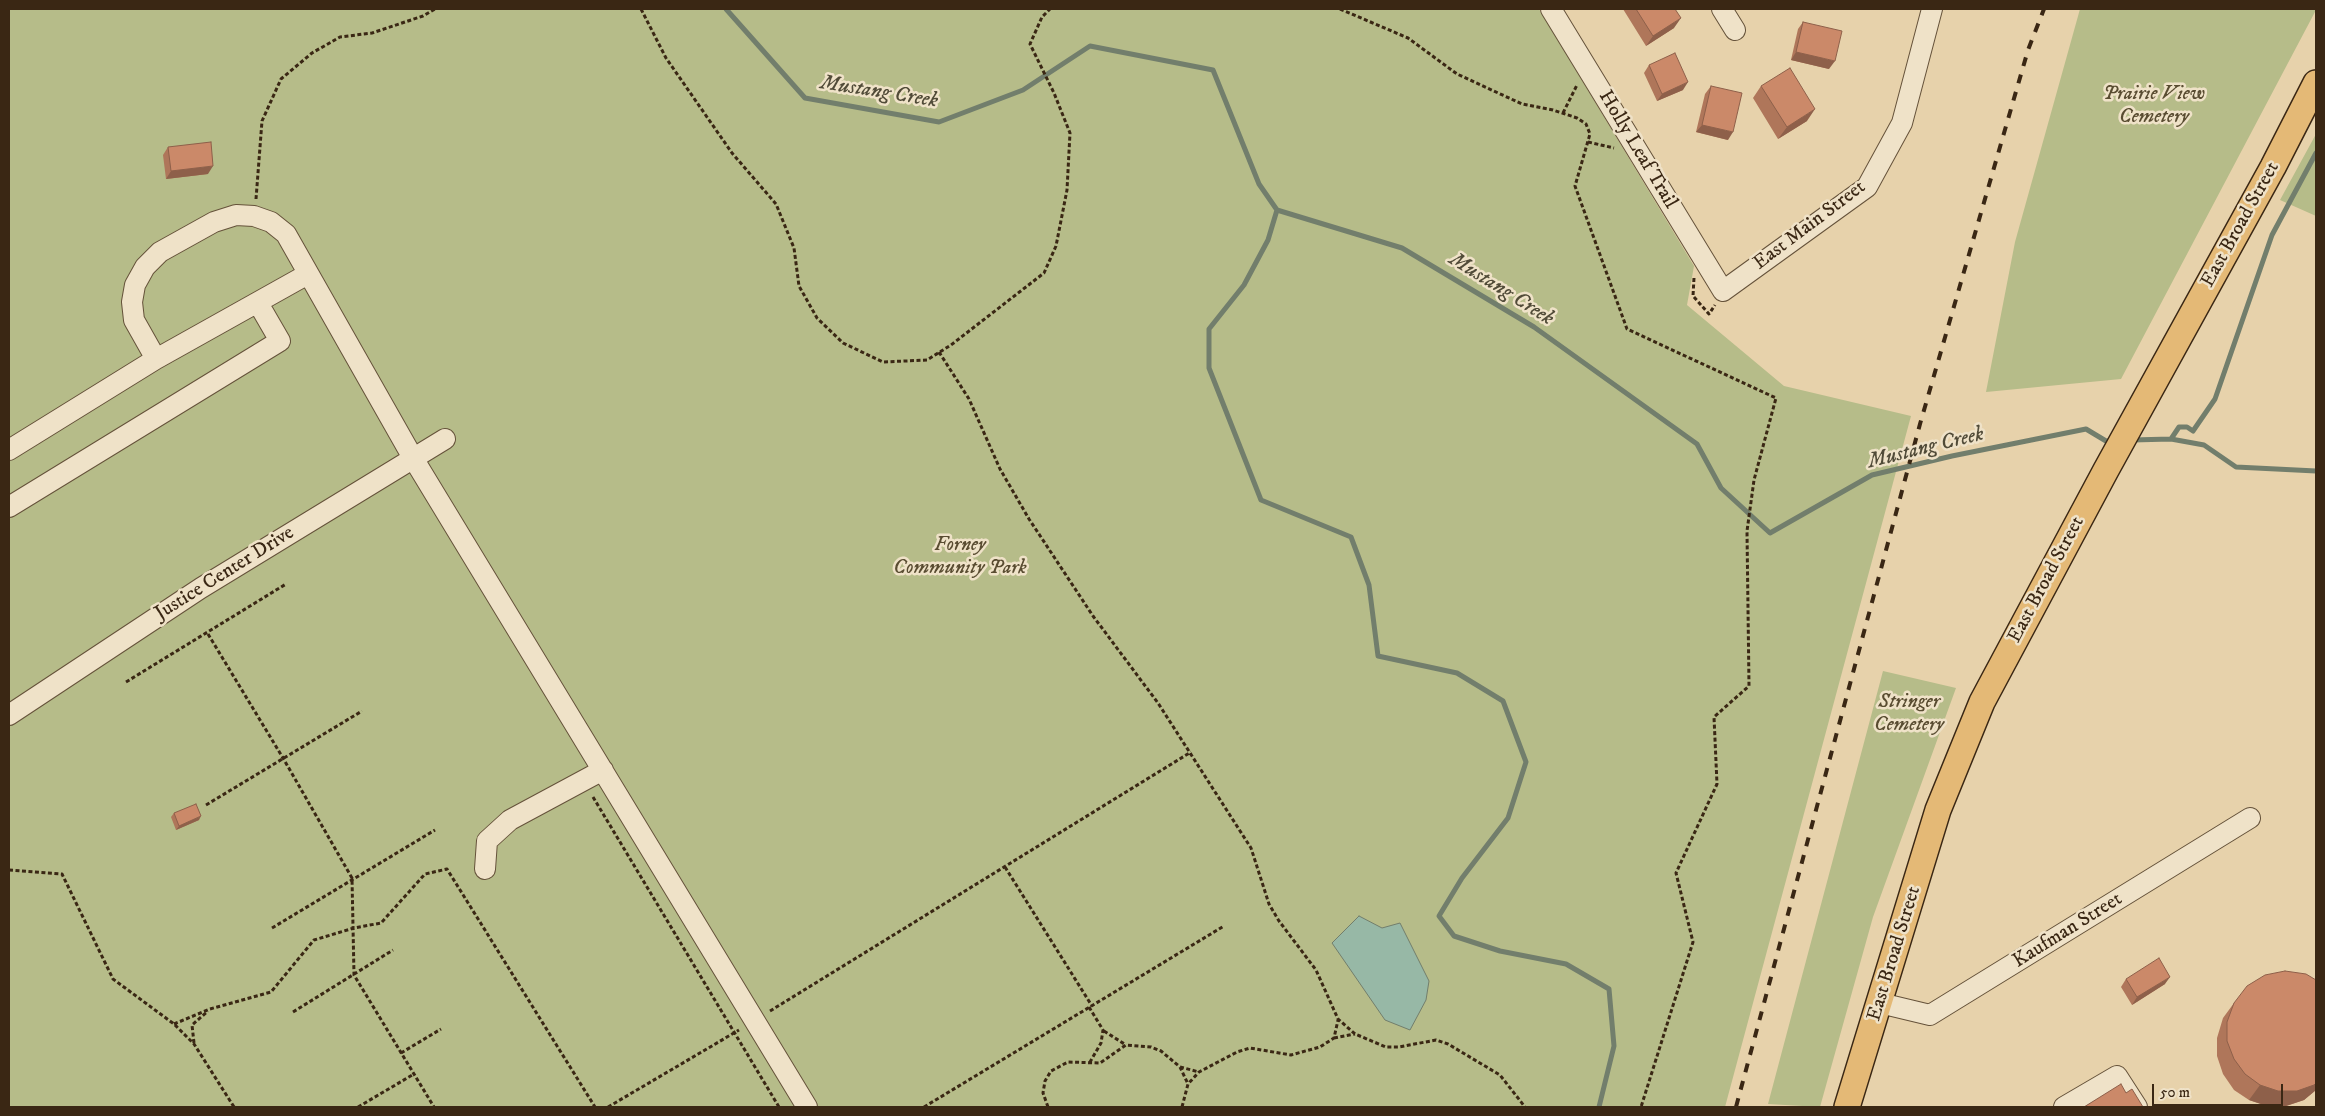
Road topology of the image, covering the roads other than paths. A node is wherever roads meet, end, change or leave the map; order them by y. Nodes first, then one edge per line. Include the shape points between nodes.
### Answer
1 (1551, 9) edge
2 (1722, 9) edge
3 (1932, 9) edge
4 (1735, 30) dead end
5 (2316, 83) edge
6 (308, 274) junction
7 (1723, 292) joint
8 (258, 303) junction
9 (156, 359) junction
10 (445, 439) dead end
11 (9, 450) edge
12 (413, 458) junction
13 (9, 507) edge
14 (9, 715) edge
15 (603, 770) junction
16 (2250, 818) dead end
17 (485, 869) dead end
18 (1880, 1004) junction
19 (807, 1107) edge
20 (1847, 1107) edge
21 (2064, 1107) edge
22 (2137, 1107) edge

1 - 7 street, Holly Leaf Trail
2 - 4 street
3 - 7 street, East Main Street via 1902,123 1867,187
5 - 18 main road, East Broad Street via 1982,702 1938,810
6 - 8 street
6 - 9 street via 286,234 271,222 254,216 236,215 214,222 160,252 144,267 135,285 132,302 134,320
6 - 12 street
8 - 9 street
8 - 13 street via 280,341
9 - 11 street
10 - 12 street, Justice Center Drive
12 - 14 street, Justice Center Drive via 201,588
12 - 15 street
15 - 17 street via 510,820 487,841
15 - 19 street
16 - 18 street, Kaufman Street via 1930,1015
18 - 20 main road, East Broad Street
21 - 22 street via 2117,1076

